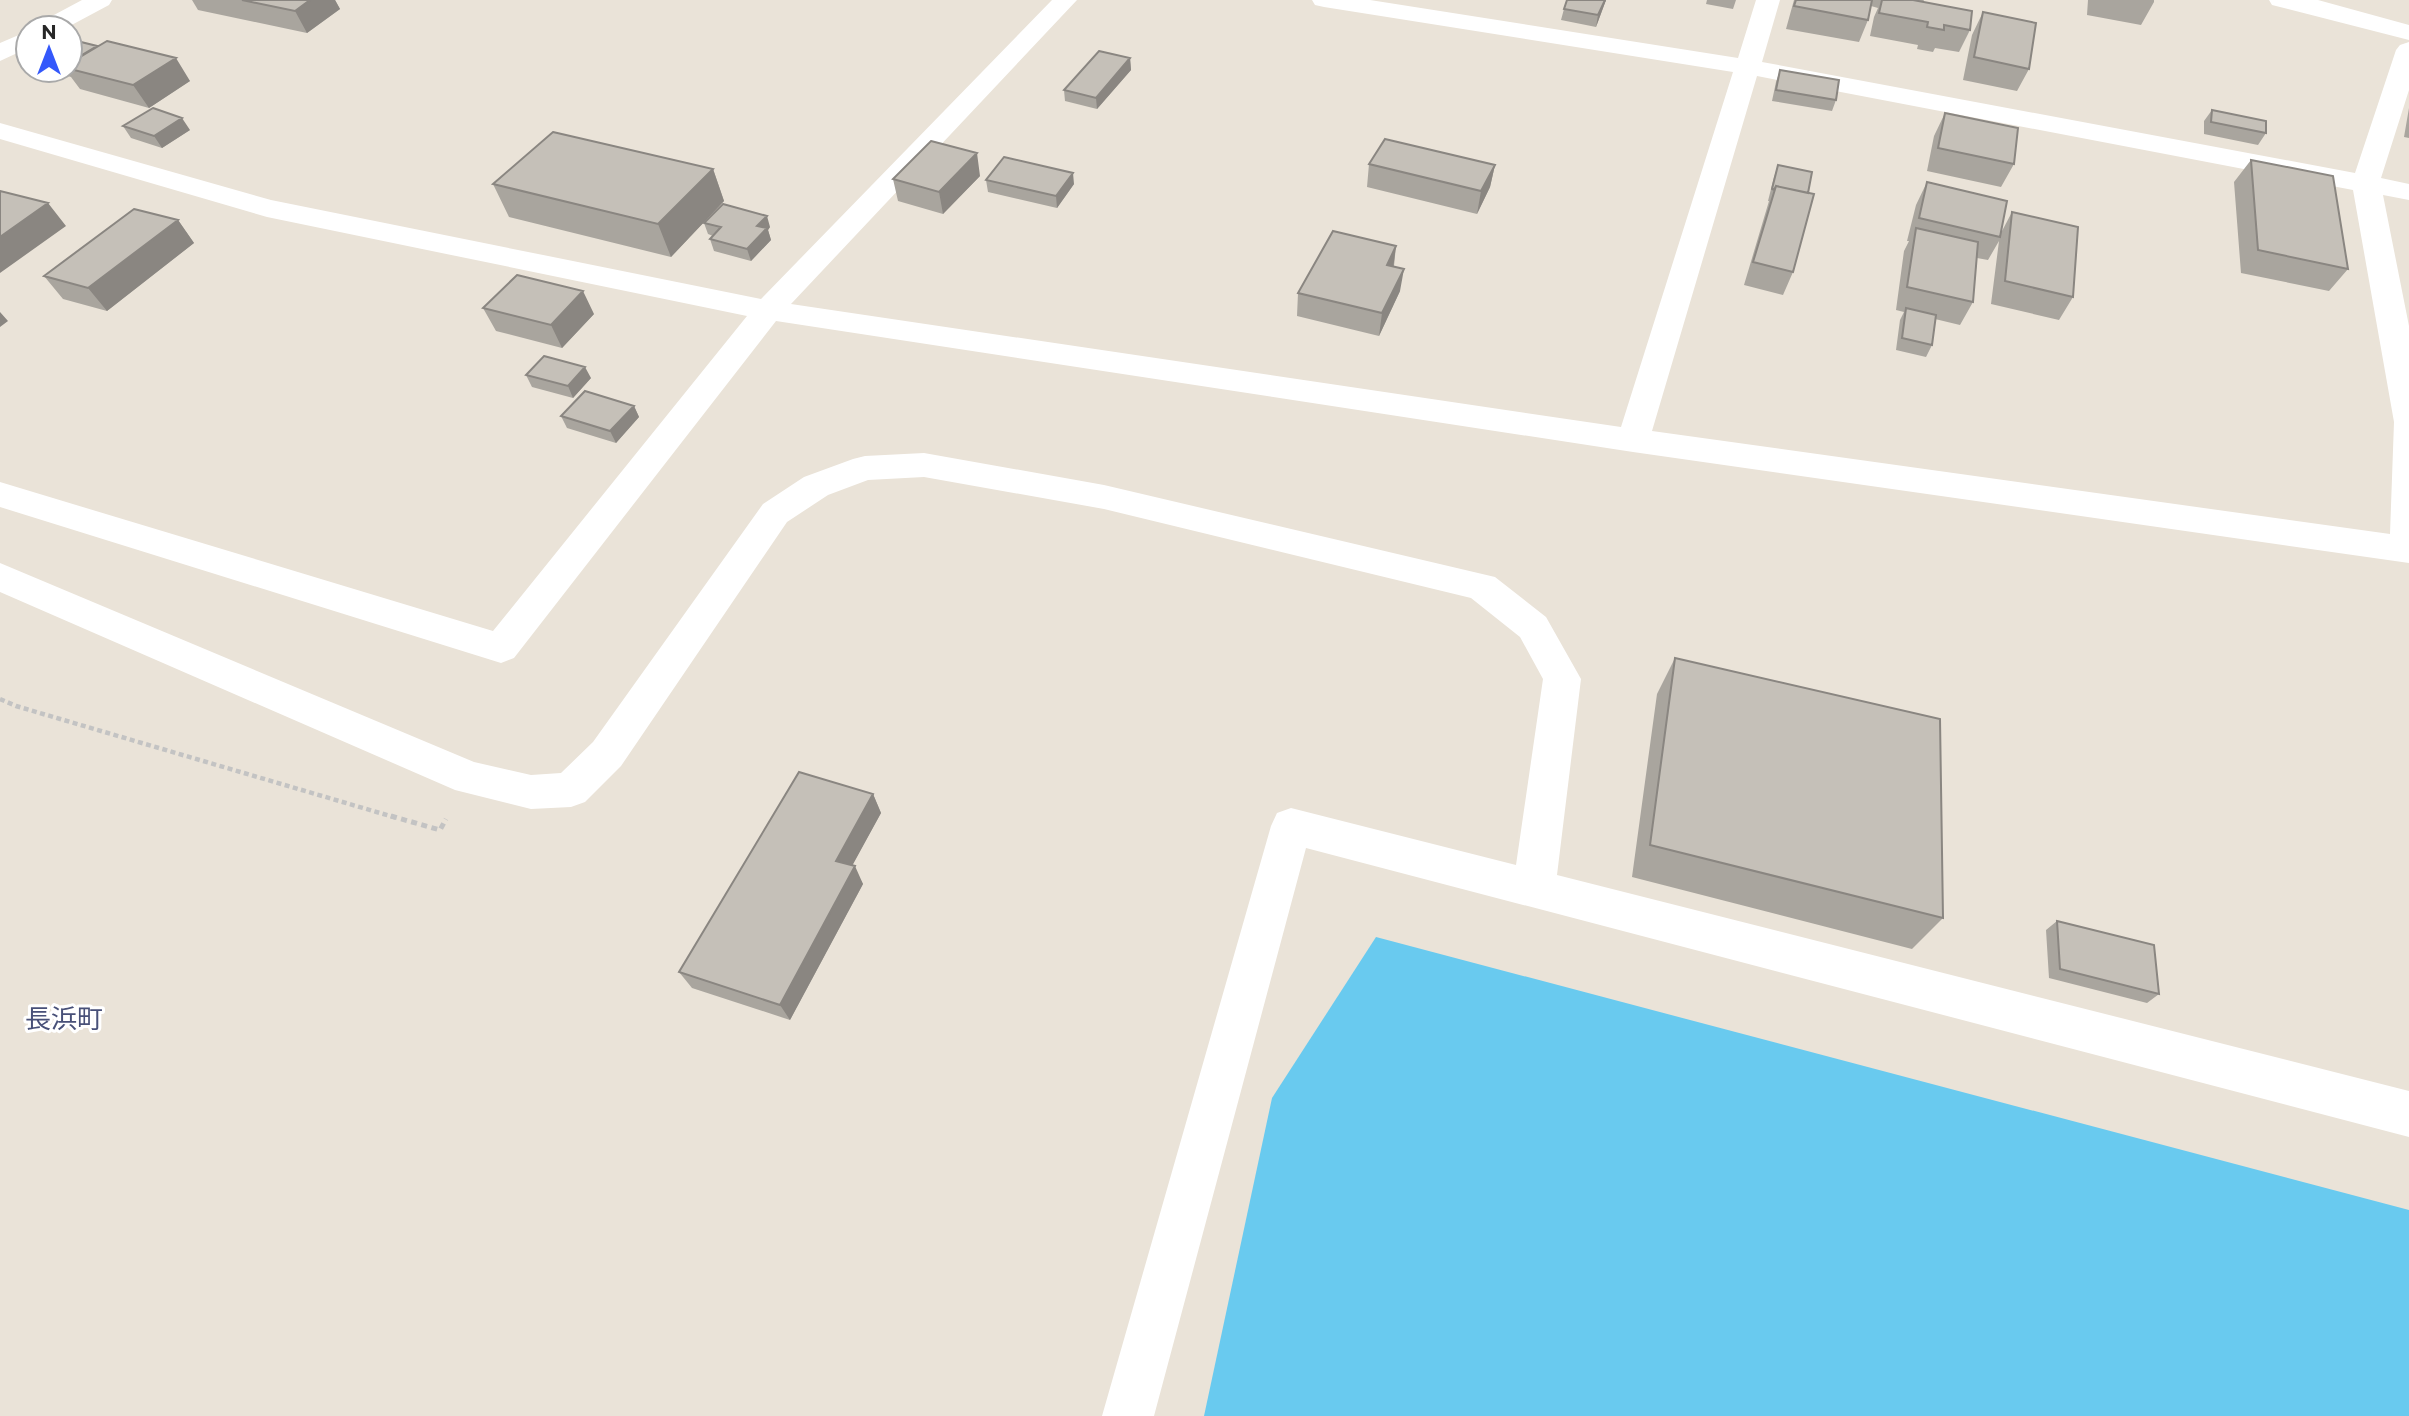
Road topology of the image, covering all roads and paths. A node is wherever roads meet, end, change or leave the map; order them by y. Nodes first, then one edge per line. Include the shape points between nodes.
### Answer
1 (100, 0) edge
2 (1065, 0) edge
3 (1324, 0) edge
4 (1768, 0) edge
5 (2281, 0) edge
6 (74, 14) edge
7 (2409, 33) edge
8 (2409, 50) edge
9 (1748, 67) junction
10 (0, 131) edge
11 (2365, 183) junction
12 (2409, 191) edge
13 (768, 310) junction
14 (2409, 423) edge
15 (1633, 440) junction
16 (0, 494) edge
17 (0, 577) edge
18 (0, 699) edge
19 (468, 778) junction
20 (1534, 890) junction
21 (2409, 1114) edge
22 (1128, 1416) edge

1 - 6 street
2 - 13 street
3 - 9 street
4 - 9 street
5 - 7 street
8 - 11 street
9 - 11 street
9 - 15 street
10 - 13 street via 267,208
11 - 12 street
11 - 14 street
13 - 15 street
13 - 16 street via 501,648
14 - 15 street via 2407,550
17 - 19 street
18 - 19 path via 440,830
19 - 20 street via 531,792 571,790 607,754 775,513 816,486 865,468 924,465 1104,497 1482,587 1533,627 1562,679
20 - 21 street
20 - 22 street via 1291,826

